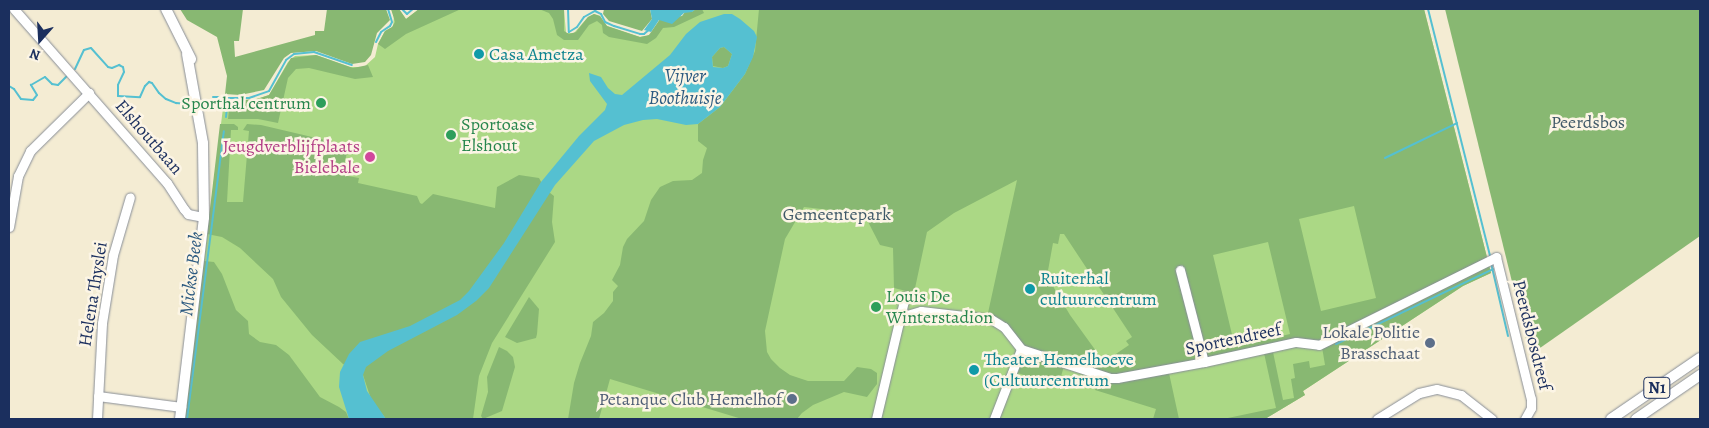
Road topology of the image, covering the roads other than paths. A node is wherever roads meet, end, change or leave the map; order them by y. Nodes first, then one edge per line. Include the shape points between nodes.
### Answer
1 (14, 9) edge
2 (166, 9) edge
3 (89, 93) junction
4 (130, 197) dead end
5 (204, 217) junction
6 (9, 227) edge
7 (1491, 259) joint
8 (1180, 270) dead end
9 (916, 312) junction
10 (900, 317) junction
11 (1021, 349) junction
12 (1700, 358) edge
13 (1204, 362) junction
14 (1700, 375) edge
15 (98, 396) junction
16 (181, 407) junction
17 (97, 419) edge
18 (180, 419) edge
19 (876, 419) edge
20 (994, 419) edge
21 (1377, 419) edge
22 (1492, 419) edge
23 (1525, 419) edge
24 (1611, 419) edge
25 (1636, 419) edge

1 - 3 street, Elshoutbaan
2 - 5 main road, Elshoutbaan via 191,57 199,82 206,122 209,187
3 - 5 street, Elshoutbaan via 170,187 188,214
3 - 6 street via 30,151 18,176
4 - 15 street, Helena Thyslei via 113,255 102,323
5 - 16 main road, Elshoutbaan
7 - 13 street, Sportendreef via 1320,345 1296,342
7 - 23 street, Peerdsbosdreef via 1531,399 1531,408
8 - 13 street
9 - 10 street
9 - 10 street via 904,298
9 - 11 street via 991,319 1004,327
10 - 19 street
11 - 13 street, Sportendreef via 1110,378
11 - 20 street
12 - 24 main road, N1
14 - 25 main road, N1
15 - 16 street
15 - 17 street, Helena Thyslei
16 - 18 main road, Elshoutbaan
21 - 22 street via 1419,393 1437,389 1461,395

